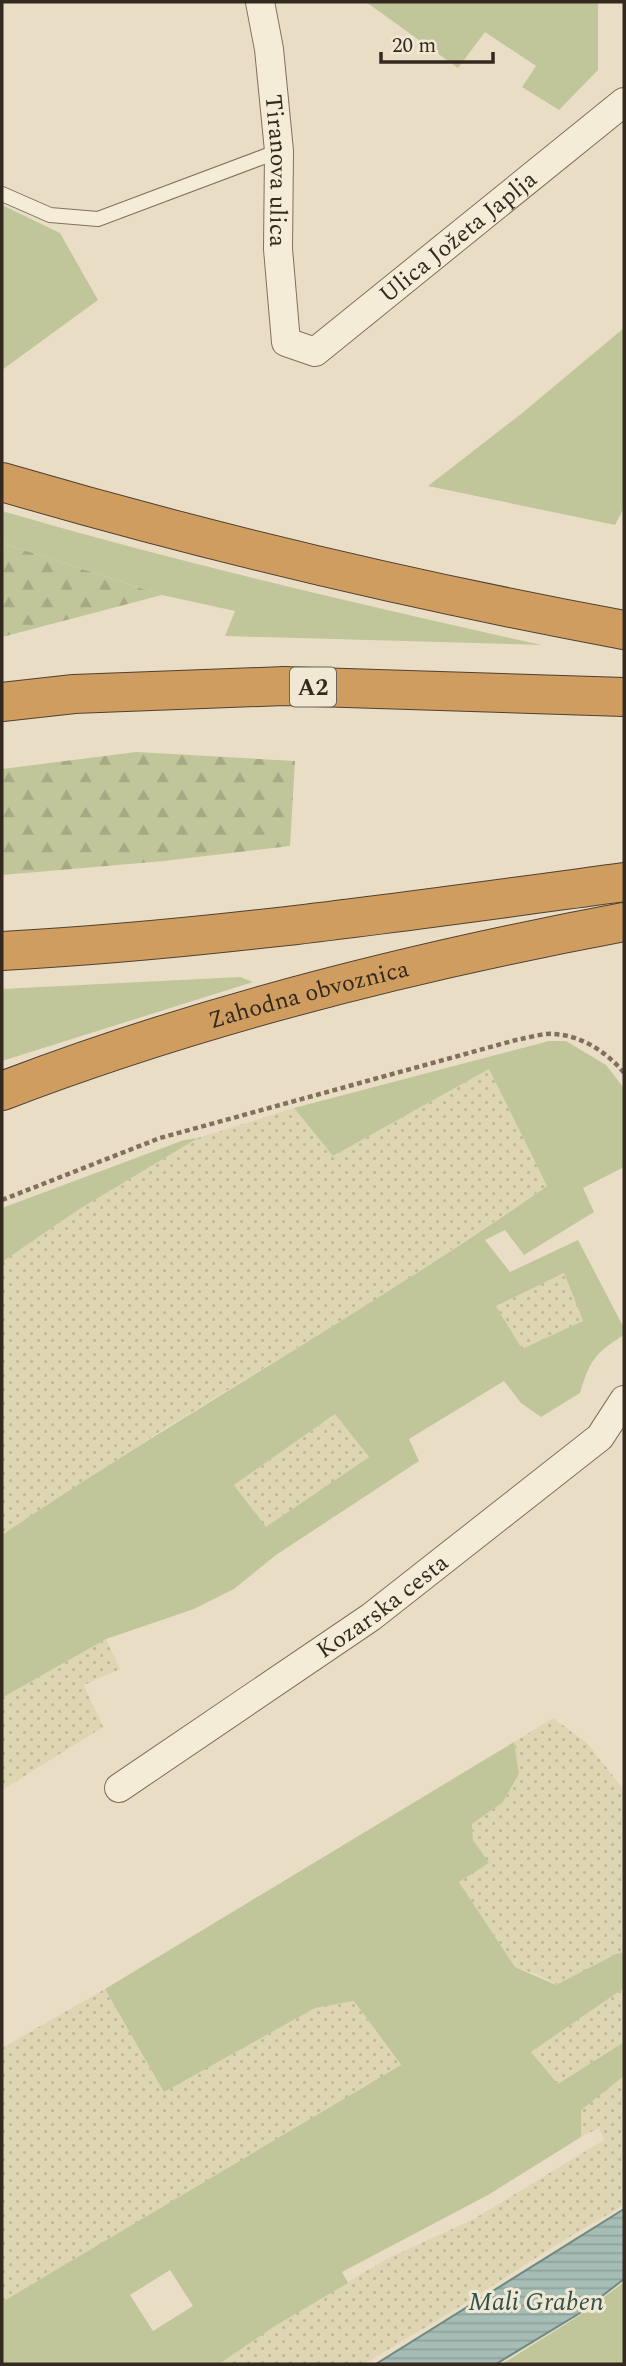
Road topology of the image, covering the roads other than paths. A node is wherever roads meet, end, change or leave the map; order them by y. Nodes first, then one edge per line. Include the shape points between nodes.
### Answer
1 (260, 2) edge
2 (624, 102) edge
3 (279, 151) junction
4 (2, 194) edge
5 (286, 342) joint
6 (2, 482) edge
7 (624, 630) edge
8 (624, 697) edge
9 (2, 702) edge
10 (624, 882) edge
11 (624, 922) edge
12 (2, 951) edge
13 (2, 1091) edge
14 (624, 1399) edge
15 (119, 1788) dead end

1 - 3 street, Tiranova ulica
2 - 5 street, Ulica Jožeta Japlja via 315,352
3 - 4 lane via 98,219 50,215
3 - 5 street, Tiranova ulica via 278,249
6 - 7 highway via 149,525 343,573
8 - 9 highway, A2 via 284,686
10 - 12 highway via 267,928
11 - 13 highway, Zahodna obvoznica via 364,980 187,1027
14 - 15 street, Kozarska cesta via 600,1437 371,1617

